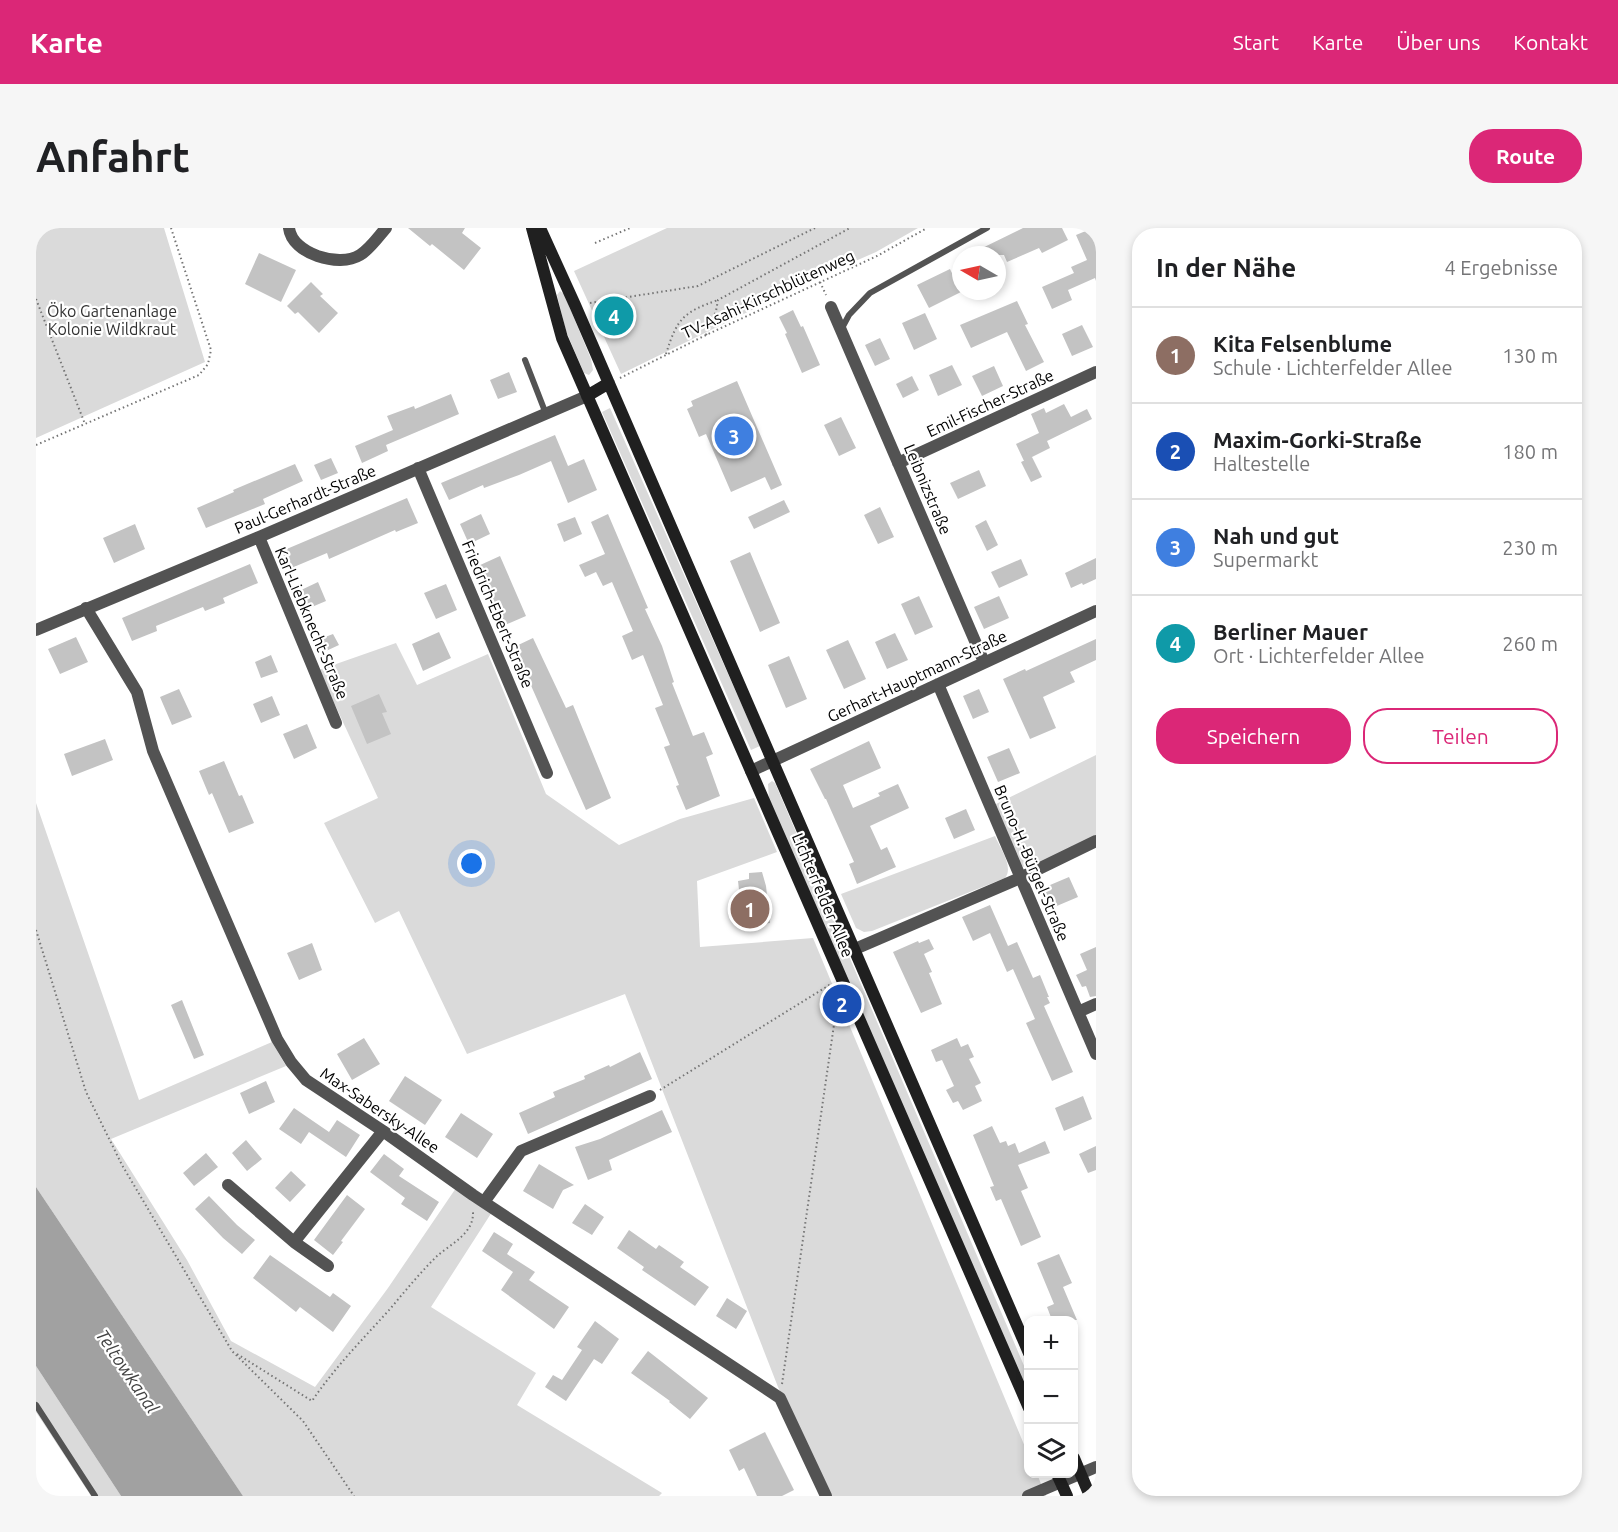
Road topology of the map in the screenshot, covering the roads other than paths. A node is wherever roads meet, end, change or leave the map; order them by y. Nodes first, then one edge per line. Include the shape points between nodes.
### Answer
1 (289, 228) edge
2 (386, 228) edge
3 (532, 228) edge
4 (540, 228) edge
5 (987, 228) edge
6 (831, 307) dead end
7 (841, 330) junction
8 (525, 360) dead end
9 (1096, 372) edge
10 (614, 381) junction
11 (586, 396) junction
12 (546, 414) junction
13 (898, 463) junction
14 (418, 468) junction
15 (259, 537) junction
16 (86, 608) junction
17 (1096, 611) edge
18 (36, 630) edge
19 (984, 662) junction
20 (938, 684) junction
21 (336, 723) dead end
22 (773, 761) junction
23 (752, 771) junction
24 (547, 773) dead end
25 (1096, 841) edge
26 (1020, 878) junction
27 (855, 949) junction
28 (1096, 1004) edge
29 (1078, 1012) junction
30 (1096, 1054) edge
31 (650, 1096) road end
32 (383, 1131) junction
33 (228, 1185) dead end
34 (484, 1202) junction
35 (294, 1242) junction
36 (328, 1266) dead end
37 (1024, 1341) edge
38 (1024, 1397) edge
39 (36, 1405) edge
40 (1096, 1467) edge
41 (1078, 1469) edge
42 (1080, 1474) junction
43 (1057, 1478) edge
44 (1059, 1478) edge
45 (95, 1496) edge
46 (826, 1496) edge
47 (1029, 1496) edge
48 (1067, 1496) edge
49 (1090, 1496) edge

1 - 2 street via 293,240 307,251 341,260 359,256
3 - 11 main road, Lichterfelder Allee via 562,338
4 - 10 main road, Lichterfelder Allee
5 - 7 lane via 870,294 849,315
6 - 7 street, Leibnizstraße
7 - 13 street, Leibnizstraße
8 - 12 lane
9 - 13 street, Emil-Fischer-Straße
10 - 11 main road
10 - 22 main road, Lichterfelder Allee
11 - 12 street, Paul-Gerhardt-Straße
11 - 23 main road, Lichterfelder Allee
12 - 14 street, Paul-Gerhardt-Straße
13 - 19 street, Leibnizstraße
14 - 15 street, Paul-Gerhardt-Straße
14 - 24 street, Friedrich-Ebert-Straße
15 - 16 street, Paul-Gerhardt-Straße
15 - 21 street, Karl-Liebknecht-Straße
16 - 18 street, Paul-Gerhardt-Straße
16 - 32 street, Max-Sabersky-Allee via 137,692 153,751 277,1039 306,1080
17 - 19 street, Gerhart-Hauptmann-Straße
19 - 20 street, Gerhart-Hauptmann-Straße
20 - 22 street, Gerhart-Hauptmann-Straße
20 - 26 street, Bruno-H.-Bürgel-Straße
22 - 23 street, Gerhart-Hauptmann-Straße
22 - 27 main road, Lichterfelder Allee
23 - 38 main road, Lichterfelder Allee
25 - 26 street
26 - 27 street
26 - 29 street, Bruno-H.-Bürgel-Straße
27 - 37 main road, Lichterfelder Allee
28 - 29 street
29 - 30 street, Bruno-H.-Bürgel-Straße
31 - 34 street via 521,1151
32 - 34 street, Max-Sabersky-Allee
32 - 35 street
33 - 35 street
34 - 46 street, Max-Sabersky-Allee via 780,1398
35 - 36 street
39 - 45 lane
40 - 42 street
41 - 42 main road
42 - 49 main road
43 - 47 street
44 - 48 main road

